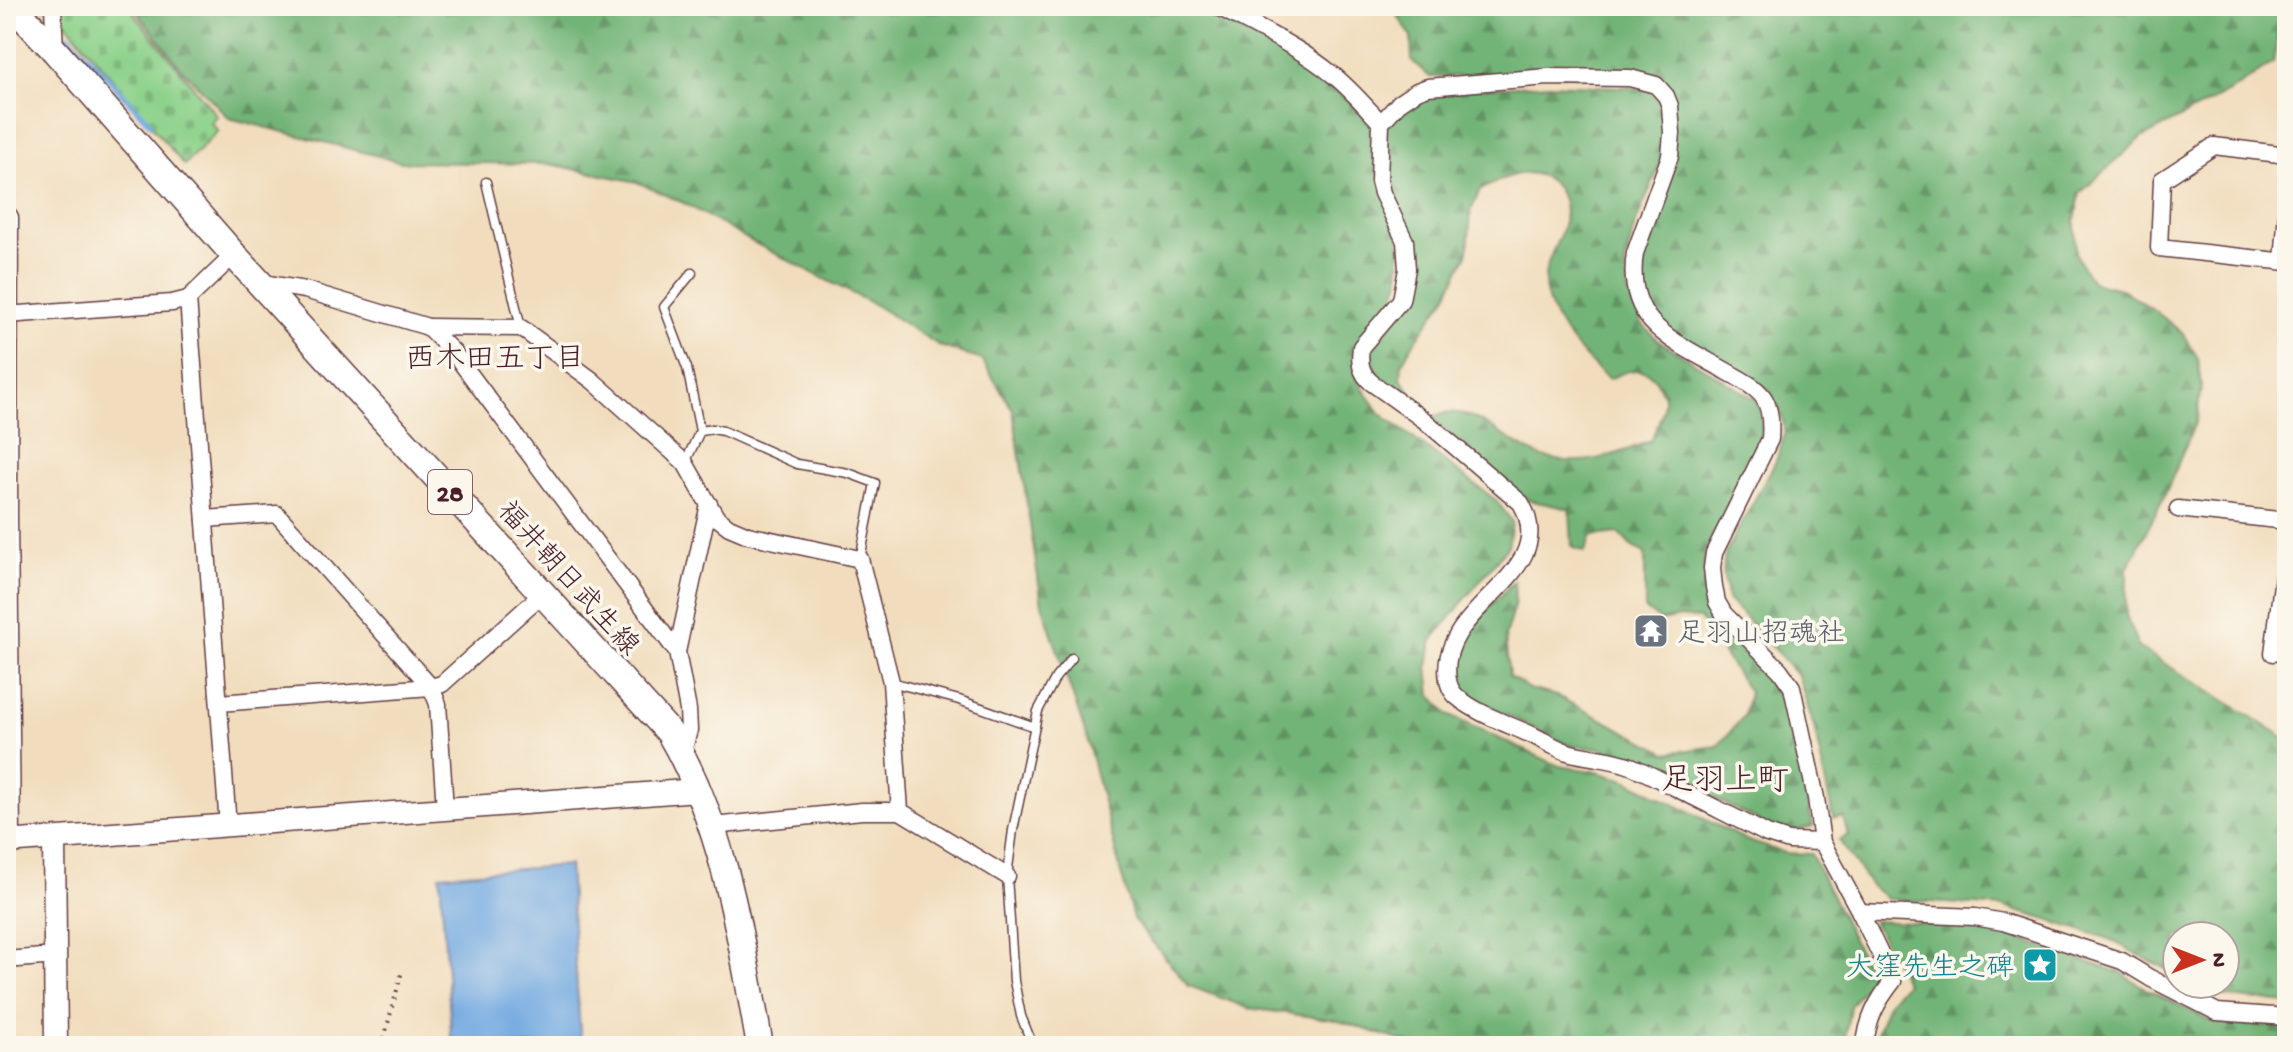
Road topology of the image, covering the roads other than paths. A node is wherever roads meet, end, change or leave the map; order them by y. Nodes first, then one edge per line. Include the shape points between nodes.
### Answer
1 (13, 6) edge
2 (53, 6) edge
3 (1217, 6) edge
4 (55, 51) junction
5 (1381, 123) junction
6 (2287, 155) edge
7 (486, 182) dead end
8 (6, 212) edge
9 (2287, 212) edge
10 (234, 255) junction
11 (2285, 262) edge
12 (692, 273) dead end
13 (260, 283) junction
14 (188, 299) junction
15 (8, 314) edge
16 (428, 327) junction
17 (521, 328) junction
18 (700, 431) junction
19 (685, 463) junction
20 (709, 504) junction
21 (2178, 509) dead end
22 (8, 514) edge
23 (205, 519) junction
24 (2287, 521) edge
25 (2287, 546) edge
26 (860, 559) junction
27 (542, 594) junction
28 (677, 652) junction
29 (2273, 653) dead end
30 (1072, 658) dead end
31 (8, 675) edge
32 (891, 682) junction
33 (431, 687) junction
34 (219, 703) junction
35 (1035, 727) junction
36 (682, 755) junction
37 (698, 790) junction
38 (445, 809) junction
39 (900, 811) junction
40 (228, 826) junction
41 (713, 826) junction
42 (54, 839) junction
43 (9, 842) edge
44 (1822, 842) junction
45 (1007, 876) junction
46 (1860, 912) junction
47 (55, 956) junction
48 (6, 960) edge
49 (2287, 1017) edge
50 (56, 1046) edge
51 (760, 1046) edge
52 (1033, 1046) edge
53 (1865, 1046) edge

1 - 4 main road, 福井朝日武生線 / 28
2 - 4 street
3 - 5 street via 1309,57 1351,90
4 - 10 main road, 福井朝日武生線 / 28
5 - 44 street via 1379,181 1405,241 1407,269 1401,300 1361,347 1361,368 1372,383 1521,503 1529,524 1529,543 1520,564 1452,643 1450,688 1478,710 1569,753 1629,765 1767,834
5 - 44 street via 1417,91 1498,80 1630,78 1656,85 1666,96 1672,117 1670,156 1635,253 1636,294 1664,335 1746,382 1764,399 1770,439 1714,553 1714,587 1724,614 1792,687
6 - 11 street via 2214,146 2162,180 2159,248
7 - 17 lane
8 - 15 street
9 - 11 street
10 - 13 main road, 福井朝日武生線 / 28
10 - 14 street
12 - 18 lane via 664,307 687,368
13 - 16 street via 305,290
13 - 27 main road, 福井朝日武生線 / 28
14 - 15 street
14 - 23 street
15 - 22 street
16 - 17 street
16 - 28 street via 454,353
17 - 19 street via 592,380
18 - 19 lane
18 - 26 lane via 723,431 797,464 875,483
19 - 20 street
20 - 26 street via 716,517 748,535
20 - 28 street
21 - 24 street
22 - 31 street
23 - 33 street via 277,514
23 - 34 street
25 - 29 street
26 - 32 street
27 - 33 street via 442,684
27 - 36 main road, 福井朝日武生線 / 28 via 669,732
28 - 36 street via 689,730
30 - 35 lane via 1056,677
31 - 43 street
32 - 35 lane
32 - 39 street
33 - 34 street
33 - 38 street via 438,704
34 - 40 street
35 - 45 lane
36 - 37 main road, 福井朝日武生線 / 28
37 - 38 street
37 - 41 main road, 福井朝日武生線 / 28
38 - 40 street
39 - 41 street
39 - 45 street
40 - 42 street
41 - 51 main road, 福井朝日武生線 / 28 via 740,933
42 - 43 street
42 - 47 street
44 - 46 street
45 - 52 lane via 1014,981
46 - 49 street via 2003,922 2122,961 2217,1012
46 - 53 street via 1893,981 1879,998
47 - 48 street
47 - 50 street

